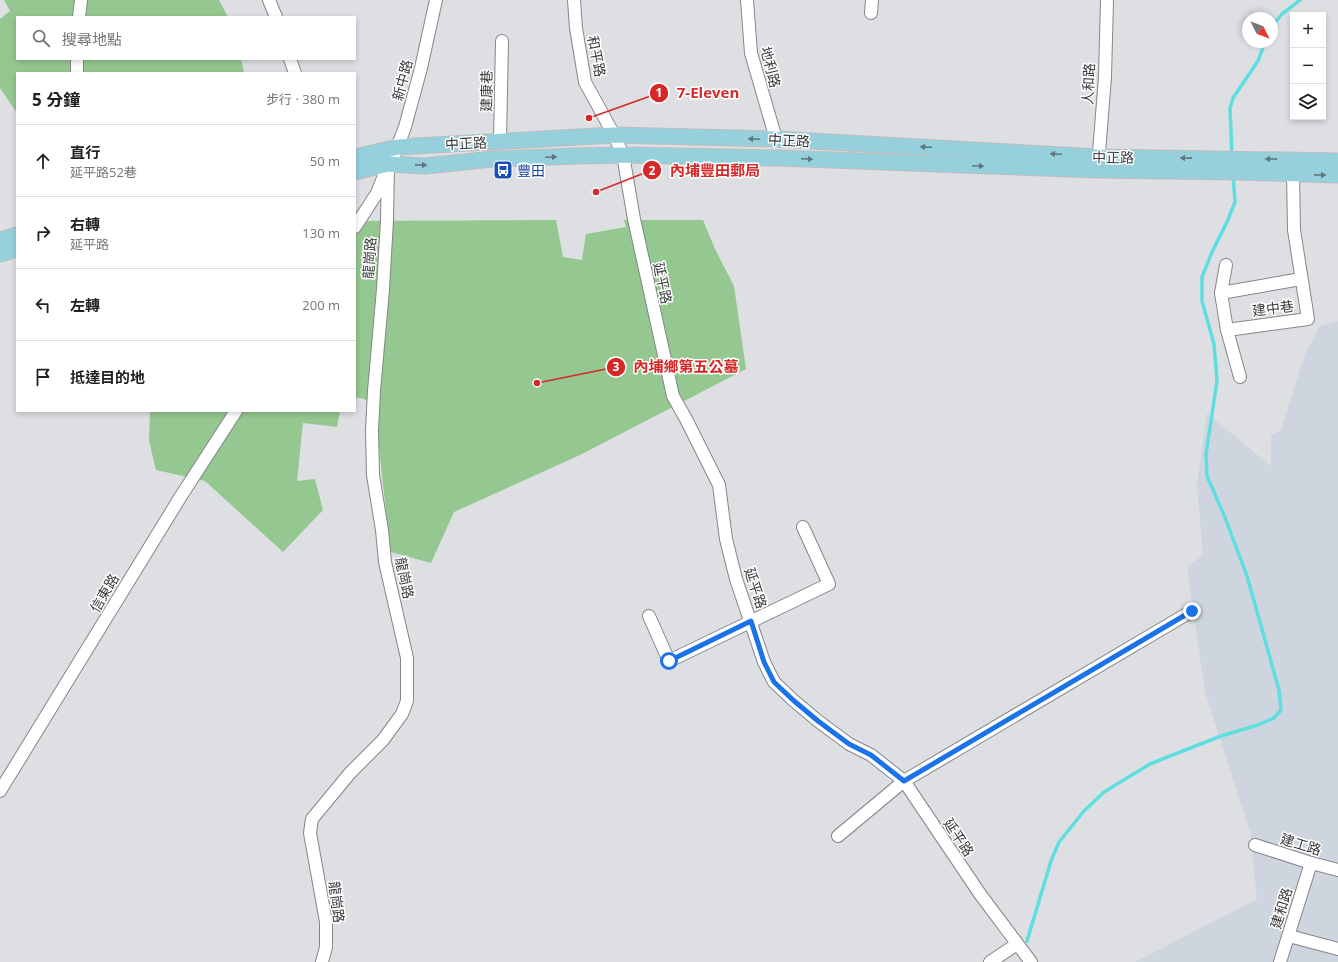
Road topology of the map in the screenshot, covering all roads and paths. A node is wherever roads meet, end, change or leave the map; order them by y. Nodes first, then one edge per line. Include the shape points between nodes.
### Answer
1 (81, 0) edge
2 (269, 0) edge
3 (436, 0) edge
4 (574, 0) edge
5 (747, 0) edge
6 (872, 0) edge
7 (1107, 0) edge
8 (871, 13) dead end
9 (79, 16) edge
10 (276, 16) edge
11 (502, 41) dead end
12 (77, 60) edge
13 (290, 60) edge
14 (77, 72) edge
15 (295, 72) edge
16 (614, 135) junction
17 (776, 140) junction
18 (500, 141) junction
19 (398, 147) junction
20 (623, 155) junction
21 (356, 157) edge
22 (1338, 161) edge
23 (1098, 163) junction
24 (388, 164) junction
25 (1232, 165) junction
26 (356, 172) edge
27 (1293, 174) junction
28 (1338, 175) edge
29 (356, 225) edge
30 (16, 235) edge
31 (0, 240) edge
32 (16, 250) edge
33 (0, 254) edge
34 (1226, 265) dead end
35 (1301, 279) junction
36 (1221, 293) junction
37 (1227, 330) junction
38 (1240, 377) dead end
39 (235, 412) edge
40 (803, 527) dead end
41 (1192, 611) dead end
42 (649, 616) dead end
43 (751, 621) junction
44 (904, 781) junction
45 (0, 791) edge
46 (838, 836) dead end
47 (1255, 845) dead end
48 (1311, 863) junction
49 (1338, 870) edge
50 (1288, 936) junction
51 (1017, 944) junction
52 (1338, 949) edge
53 (322, 962) edge
54 (990, 962) edge
55 (1031, 962) edge
56 (1280, 962) edge

1 - 9 street
2 - 10 street
3 - 19 street, 新中路 via 421,68
4 - 16 street, 和平路 via 585,82
5 - 17 street, 地利路 via 751,53
6 - 8 street
7 - 23 street, 人和路 via 1105,77
11 - 18 street, 建康巷
12 - 14 street
13 - 15 street
17 -> 16 main road, 中正路
16 - 18 main road, 中正路
16 - 20 street, 延平路
23 -> 17 main road, 中正路
18 - 19 main road, 中正路
19 - 21 main road, 中正路
19 - 24 street, 新中路
20 -> 23 main road, 中正路
24 -> 20 main road, 中正路 via 425,166 501,159
20 - 43 street, 延平路 via 634,220 673,396 718,486 736,579
22 -> 25 main road, 中正路
23 - 25 main road, 中正路
24 - 26 main road, 中正路
24 - 29 street via 377,193
24 - 53 street, 龍崗路 via 385,251 372,430 373,475 386,562 407,658 407,701 402,714 383,740 350,773 312,819 310,833 326,922 326,947
25 - 27 main road, 中正路
27 -> 28 main road, 中正路
27 - 35 street, 建中巷 via 1294,230
30 - 31 main road
32 - 33 main road
34 - 36 street
35 - 36 street, 建中巷
35 - 37 street, 建中巷 via 1308,319
36 - 37 street
37 - 38 street
39 - 45 street, 信東路
40 - 43 street via 829,584
41 - 44 street
42 - 43 street via 669,661
43 - 44 street, 延平路 via 764,662 774,682 818,721 849,744 871,755
44 - 46 street
44 - 51 street, 延平路
47 - 48 street, 建工路
48 - 49 street, 建工路
48 - 50 street, 建和路
50 - 52 street
50 - 56 street, 建和路
51 - 54 street
51 - 55 street, 延平路

